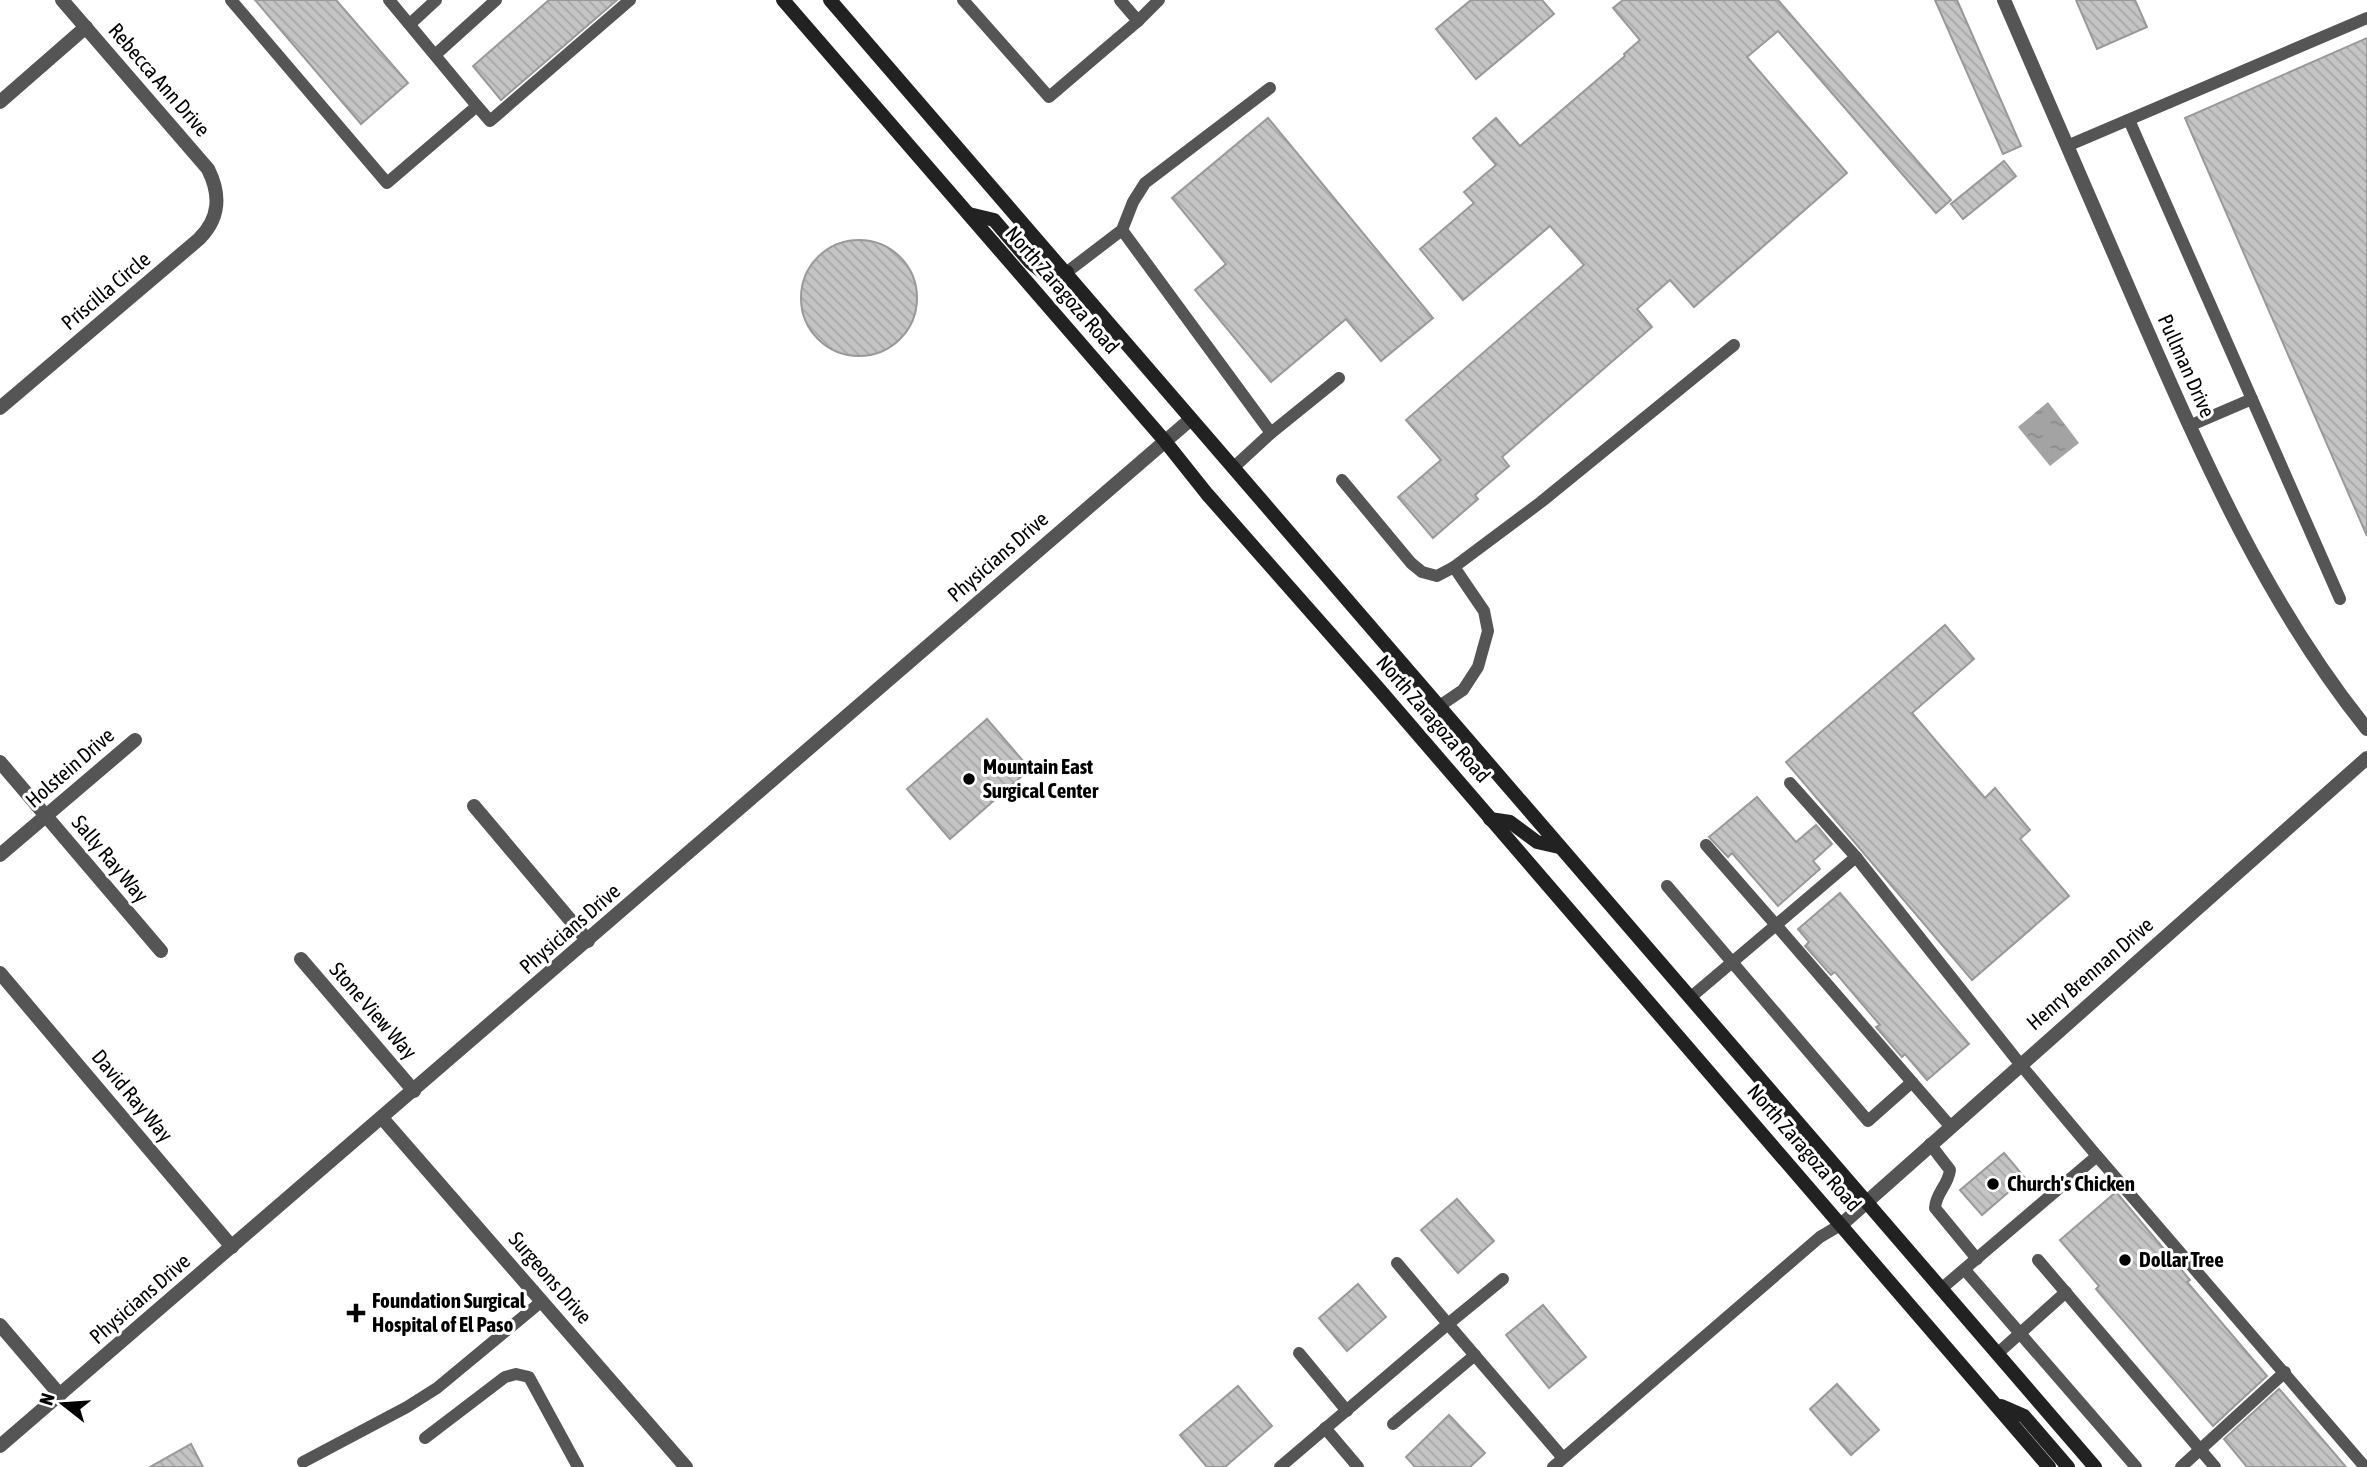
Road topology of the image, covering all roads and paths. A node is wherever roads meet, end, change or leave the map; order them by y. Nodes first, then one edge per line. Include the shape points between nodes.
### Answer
1 (62, 0) edge
2 (231, 0) edge
3 (388, 0) edge
4 (436, 0) edge
5 (496, 0) edge
6 (630, 0) edge
7 (783, 0) edge
8 (830, 0) edge
9 (963, 0) edge
10 (1120, 0) edge
11 (1159, 0) edge
12 (2004, 0) edge
13 (2367, 18) edge
14 (1138, 21) junction
15 (410, 24) junction
16 (86, 27) junction
17 (435, 55) junction
18 (1270, 88) dead end
19 (0, 102) edge
20 (477, 106) junction
21 (2129, 120) junction
22 (2067, 146) junction
23 (217, 193) joint
24 (969, 214) junction
25 (1122, 230) junction
26 (1067, 272) junction
27 (1734, 345) dead end
28 (1339, 378) dead end
29 (2252, 399) junction
30 (0, 408) edge
31 (1191, 419) junction
32 (2189, 426) junction
33 (1271, 433) junction
34 (1164, 440) junction
35 (1233, 468) junction
36 (1342, 480) dead end
37 (1454, 567) junction
38 (2340, 600) dead end
39 (1438, 707) junction
40 (2367, 729) edge
41 (135, 740) dead end
42 (2367, 758) edge
43 (0, 762) edge
44 (1790, 783) dead end
45 (474, 806) dead end
46 (46, 816) junction
47 (1490, 819) junction
48 (1706, 845) dead end
49 (1559, 847) junction
50 (0, 855) edge
51 (1856, 857) junction
52 (1667, 886) dead end
53 (1776, 925) junction
54 (588, 941) junction
55 (160, 951) dead end
56 (300, 959) dead end
57 (1732, 964) junction
58 (0, 973) edge
59 (1690, 997) junction
60 (2020, 1064) junction
61 (1912, 1082) junction
62 (414, 1091) junction
63 (382, 1118) junction
64 (1950, 1126) junction
65 (1930, 1144) junction
66 (2096, 1156) junction
67 (1866, 1202) junction
68 (1842, 1224) junction
69 (232, 1247) junction
70 (1977, 1259) junction
71 (2038, 1260) dead end
72 (1397, 1263) dead end
73 (1965, 1270) junction
74 (1503, 1279) dead end
75 (1941, 1289) junction
76 (2066, 1292) junction
77 (542, 1301) junction
78 (1448, 1324) junction
79 (0, 1325) edge
80 (2020, 1333) junction
81 (1299, 1353) dead end
82 (1997, 1354) junction
83 (1475, 1355) junction
84 (2285, 1372) junction
85 (60, 1395) junction
86 (1996, 1404) junction
87 (1347, 1410) junction
88 (1393, 1424) dead end
89 (1325, 1429) junction
90 (425, 1438) dead end
91 (0, 1446) edge
92 (2201, 1450) junction
93 (303, 1462) dead end
94 (1558, 1463) edge
95 (578, 1467) edge
96 (686, 1467) edge
97 (1280, 1467) edge
98 (1358, 1467) edge
99 (2049, 1467) edge
100 (2068, 1467) edge
101 (2095, 1467) edge
102 (2136, 1467) edge
103 (2181, 1467) edge
104 (2215, 1467) edge
105 (2365, 1467) edge

1 - 16 street, Rebecca Ann Drive
2 - 20 lane via 387,183
3 - 15 lane
4 - 15 lane
5 - 17 lane
6 - 20 lane via 490,121
7 - 24 main road, North Zaragoza Road
8 - 26 main road, North Zaragoza Road
9 - 14 lane via 1049,97
10 - 14 lane
11 - 14 lane
12 - 22 street, Pullman Drive
13 - 21 lane
15 - 17 lane
16 - 19 street
16 - 23 street, Rebecca Ann Drive via 208,169
17 - 20 lane
18 - 25 lane via 1145,183
21 - 22 lane
21 - 29 lane
22 - 32 street, Pullman Drive
23 - 30 street, Priscilla Circle via 218,205 199,239
24 - 26 main road via 993,220 1046,275
24 - 34 main road, North Zaragoza Road
25 - 26 lane
25 - 33 lane
26 - 31 main road, North Zaragoza Road
27 - 37 lane
28 - 33 lane
29 - 32 lane
29 - 38 lane
31 - 34 street, Physicians Drive
31 - 35 main road, North Zaragoza Road
32 - 40 street, Pullman Drive via 2279,604
33 - 35 lane
34 - 47 main road, North Zaragoza Road
34 - 54 street, Physicians Drive
35 - 39 main road, North Zaragoza Road
36 - 37 lane via 1411,564 1437,576
37 - 39 lane via 1484,611 1488,631 1478,667 1463,690
39 - 49 main road, North Zaragoza Road
41 - 46 street, Holstein Drive
42 - 60 street, Henry Brennan Drive
43 - 46 street, Sally Ray Way
44 - 51 lane
45 - 54 street
46 - 50 street, Holstein Drive
46 - 55 street, Sally Ray Way
47 - 49 main road via 1510,822 1537,842
47 - 68 main road, North Zaragoza Road
48 - 53 lane
49 - 59 main road, North Zaragoza Road
51 - 53 lane
51 - 60 lane
52 - 57 lane
53 - 57 lane
53 - 61 lane
54 - 62 street, Physicians Drive
56 - 62 street, Stone View Way
57 - 59 lane
57 - 61 lane via 1868,1121
58 - 69 street, David Ray Way
59 - 67 main road, North Zaragoza Road
60 - 64 street, Henry Brennan Drive
60 - 66 lane
61 - 64 lane
62 - 63 street, Physicians Drive
63 - 69 street, Physicians Drive
63 - 77 street, Surgeons Drive
64 - 65 street, Henry Brennan Drive
65 - 67 street, Henry Brennan Drive
65 - 70 lane via 1950,1170 1935,1208
66 - 70 lane
66 - 84 lane
67 - 68 street, Henry Brennan Drive
67 - 75 main road, North Zaragoza Road
68 - 86 main road, North Zaragoza Road
68 - 94 lane via 1820,1237
69 - 85 street, Physicians Drive
70 - 73 lane
71 - 76 lane
72 - 78 lane
73 - 75 lane
73 - 80 lane
74 - 78 lane
75 - 82 main road, North Zaragoza Road
76 - 80 lane
76 - 92 lane
77 - 93 lane via 437,1388
77 - 96 street, Surgeons Drive
78 - 83 lane
78 - 87 lane
79 - 85 street
80 - 82 lane
80 - 102 lane
81 - 87 lane
82 - 101 main road, North Zaragoza Road
83 - 88 lane
83 - 94 lane
84 - 92 lane
84 - 105 lane
85 - 91 street, Physicians Drive
86 - 99 main road, North Zaragoza Road
86 - 100 main road via 2024,1416
87 - 89 lane
89 - 97 lane
89 - 98 lane
90 - 95 lane via 505,1377 516,1374 529,1377
92 - 103 lane
92 - 104 lane

